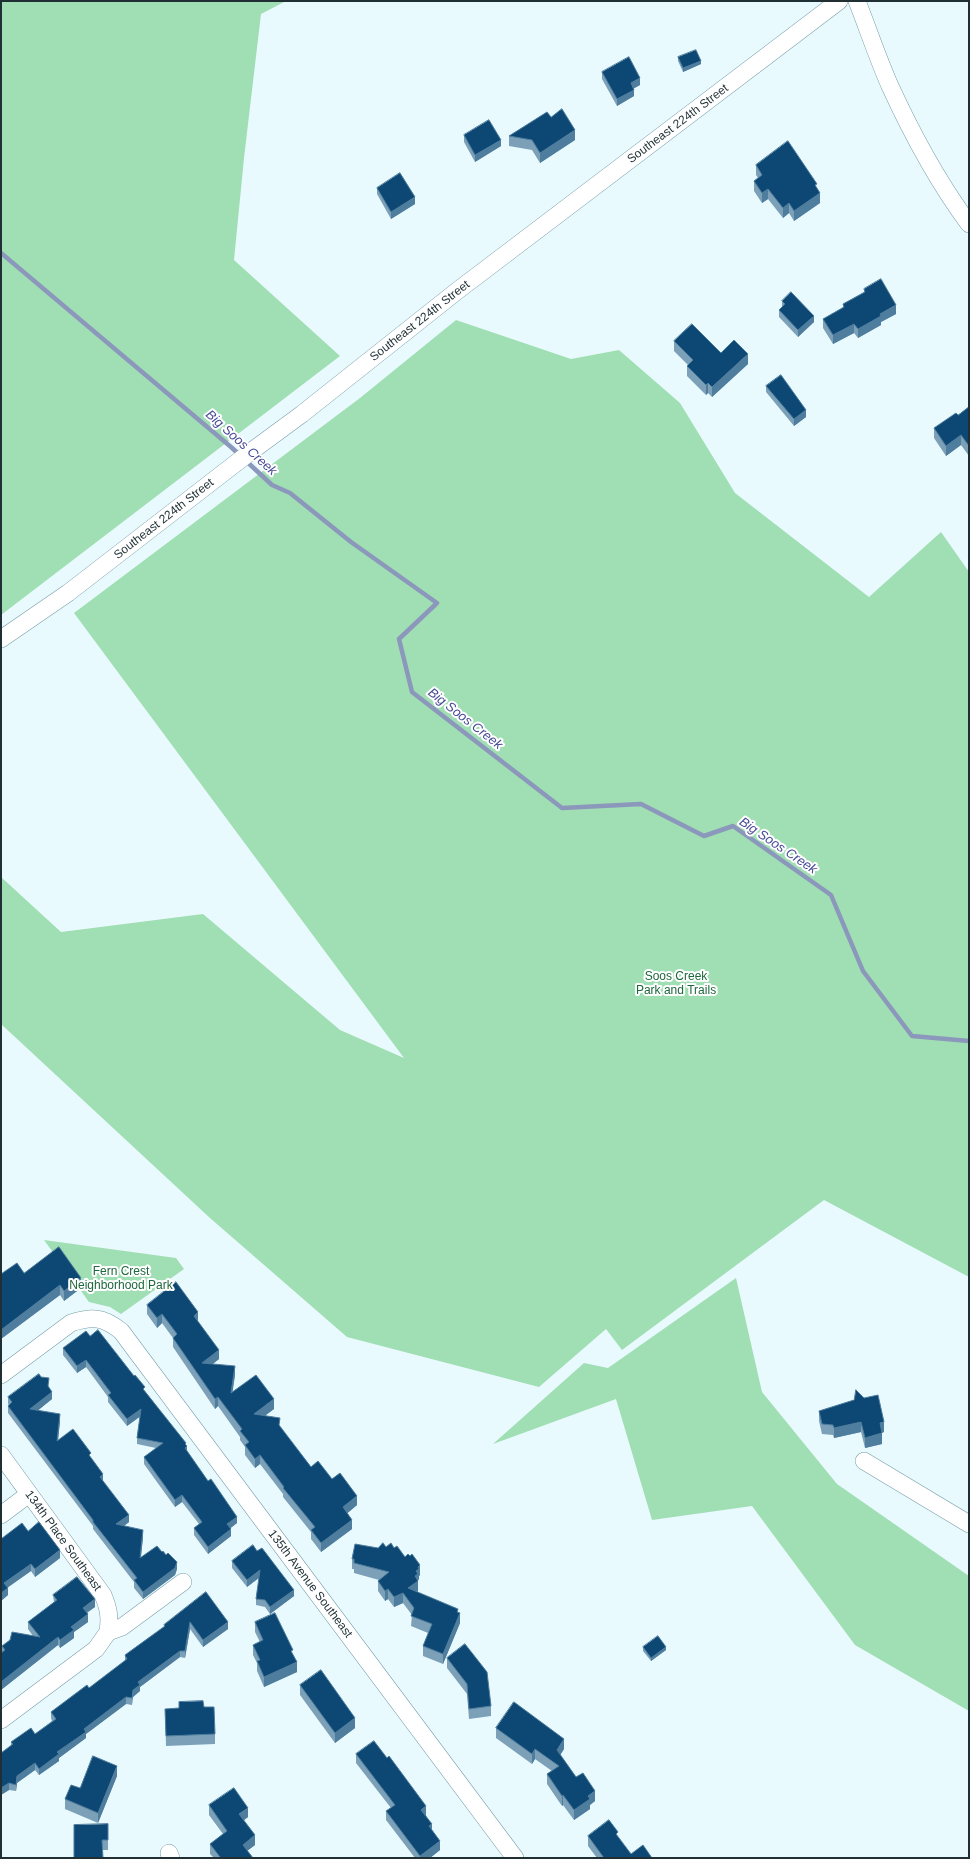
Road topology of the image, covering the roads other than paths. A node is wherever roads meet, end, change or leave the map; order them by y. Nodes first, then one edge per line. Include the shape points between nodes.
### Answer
1 (839, 1) edge
2 (857, 1) edge
3 (969, 224) edge
4 (1, 639) edge
5 (1, 1375) edge
6 (1, 1455) edge
7 (864, 1461) dead end
8 (29, 1494) junction
9 (1, 1515) edge
10 (969, 1524) edge
11 (183, 1582) dead end
12 (108, 1632) junction
13 (1, 1720) edge
14 (515, 1858) edge

1 - 4 street, Southeast 224th Street via 457,291 68,594
2 - 3 street via 890,86 925,156
5 - 14 street, 135th Avenue Southeast via 71,1323 99,1318 108,1321 120,1331
6 - 8 street, 134th Place Southeast
7 - 10 street
8 - 9 street
8 - 12 street, 134th Place Southeast via 103,1595 109,1609
11 - 12 street via 122,1627
12 - 13 street via 96,1649

